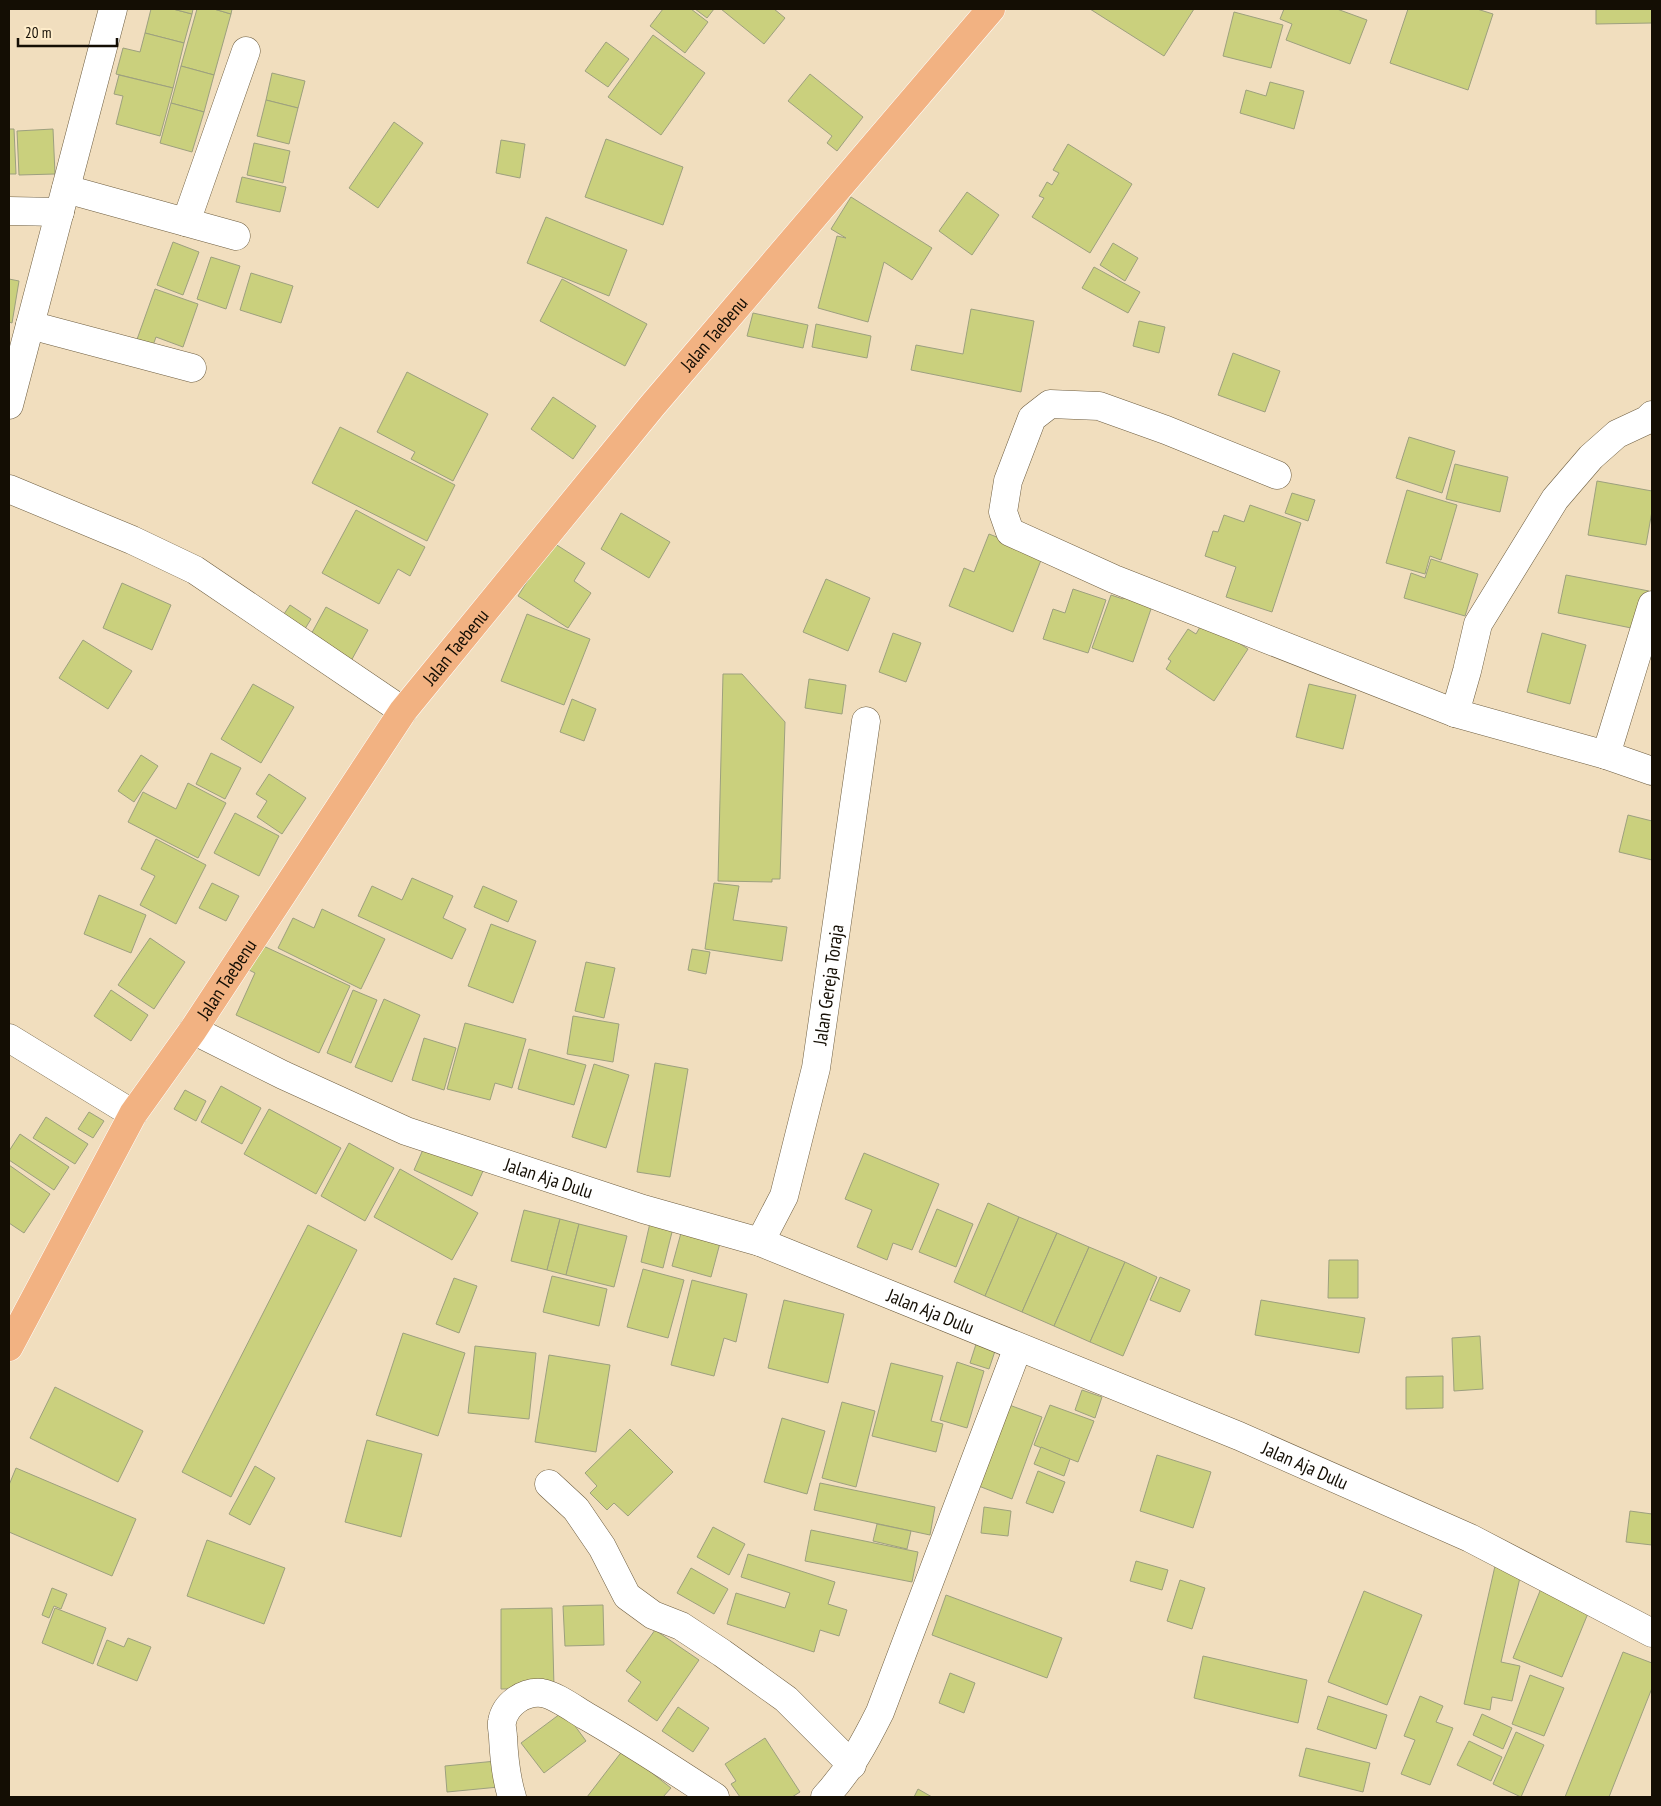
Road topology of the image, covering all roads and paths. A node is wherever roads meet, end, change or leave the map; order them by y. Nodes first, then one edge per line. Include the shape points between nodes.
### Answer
1 (114, 9) edge
2 (991, 9) edge
3 (246, 51) dead end
4 (63, 201) junction
5 (9, 211) edge
6 (186, 222) junction
7 (236, 236) dead end
8 (30, 324) junction
9 (192, 368) dead end
10 (9, 405) edge
11 (1652, 415) edge
12 (1277, 475) dead end
13 (9, 489) edge
14 (1652, 604) edge
15 (403, 712) junction
16 (1455, 714) junction
17 (866, 721) dead end
18 (1606, 755) junction
19 (1652, 771) edge
20 (193, 1030) junction
21 (9, 1038) edge
22 (133, 1114) junction
23 (760, 1242) junction
24 (9, 1347) edge
25 (1018, 1347) junction
26 (549, 1484) dead end
27 (1652, 1633) edge
28 (852, 1765) junction
29 (512, 1797) edge
30 (715, 1797) edge
31 (825, 1797) edge

1 - 4 street
2 - 15 main road, Jalan Taebenu via 652,406
3 - 6 street
4 - 5 street
4 - 6 street
4 - 8 street
6 - 7 street
8 - 9 street
8 - 10 street
11 - 16 street via 1617,434 1591,457 1555,498 1478,624
12 - 16 street via 1099,406 1050,404 1032,418 1008,481 1003,512 1010,532 1097,571
13 - 15 street via 195,570
14 - 18 street
15 - 20 main road, Jalan Taebenu
16 - 18 street
17 - 23 street, Jalan Gereja Toraja via 816,1068 784,1196
18 - 19 street
20 - 22 main road, Jalan Taebenu
20 - 23 street, Jalan Aja Dulu via 406,1131 643,1209
21 - 22 street
22 - 24 main road, Jalan Taebenu
23 - 25 street, Jalan Aja Dulu
25 - 27 street, Jalan Aja Dulu via 1239,1436 1470,1538
25 - 28 street via 880,1712
26 - 28 street via 576,1509 602,1548 627,1596 653,1615 681,1626 786,1699
28 - 31 street
29 - 30 street via 504,1756 502,1722 516,1699 543,1693 598,1723

